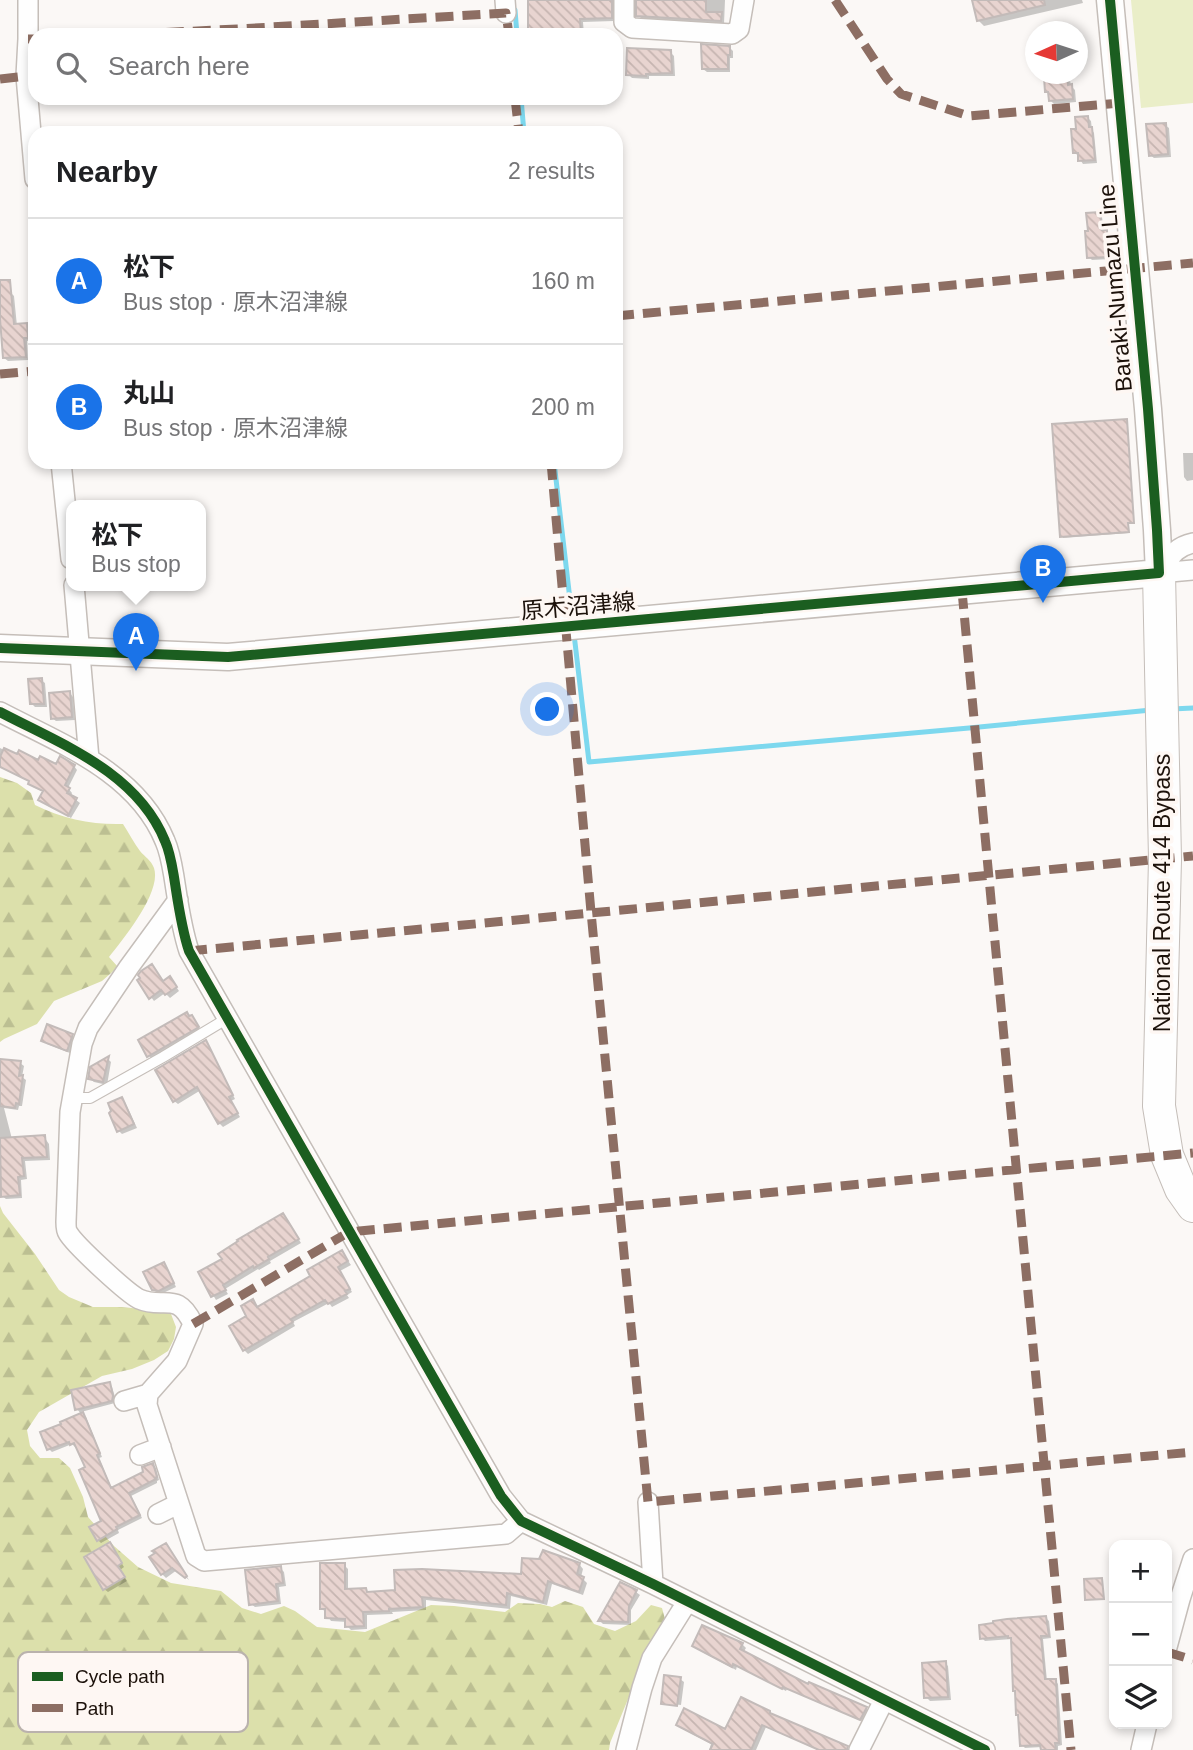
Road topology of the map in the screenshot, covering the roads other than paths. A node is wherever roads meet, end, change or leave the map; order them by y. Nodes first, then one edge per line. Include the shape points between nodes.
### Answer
1 (28, 0) edge
2 (624, 0) edge
3 (744, 0) edge
4 (1110, 0) edge
5 (28, 28) edge
6 (28, 39) edge
7 (28, 99) edge
8 (29, 105) edge
9 (30, 126) edge
10 (62, 469) edge
11 (66, 510) edge
12 (1193, 543) edge
13 (1193, 570) edge
14 (1159, 573) junction
15 (75, 591) edge
16 (0, 648) edge
17 (80, 652) junction
18 (0, 712) edge
19 (89, 759) junction
20 (178, 900) junction
21 (228, 1018) junction
22 (73, 1098) junction
23 (1193, 1206) edge
24 (148, 1394) junction
25 (124, 1401) dead end
26 (160, 1447) junction
27 (140, 1455) dead end
28 (648, 1502) dead end
29 (178, 1504) junction
30 (158, 1514) dead end
31 (521, 1521) junction
32 (1193, 1559) edge
33 (653, 1584) junction
34 (687, 1602) junction
35 (1172, 1629) edge
36 (884, 1700) junction
37 (1146, 1729) edge
38 (626, 1750) edge
39 (859, 1750) edge
40 (985, 1750) edge
41 (1141, 1750) edge

1 - 5 street
2 - 3 street via 624,22 632,28 732,34 739,29
4 - 14 main road, Baraki-Numazu Line
6 - 7 street
8 - 9 street
10 - 11 street
12 - 14 street via 1175,551
13 - 14 street
14 - 17 main road, 原木沼津線 via 228,657
14 - 23 highway, National Route 414 Bypass via 1165,859 1159,1106 1167,1156
15 - 17 street
16 - 17 main road, 原木沼津線
17 - 19 street
18 - 19 street
19 - 20 street via 112,773 152,816 171,860
20 - 21 street via 189,950
20 - 22 street via 88,1028
21 - 22 lane via 90,1098
21 - 31 street via 494,1484
22 - 24 street via 67,1232 134,1296 180,1305 193,1324 177,1361
24 - 25 street
24 - 26 street
26 - 27 street
26 - 29 street
28 - 33 street
29 - 30 street
29 - 31 street via 195,1556 204,1561 506,1534
31 - 33 street
32 - 35 street
33 - 34 street
34 - 36 street
34 - 38 street via 652,1658
36 - 39 street
36 - 40 street
37 - 41 street

